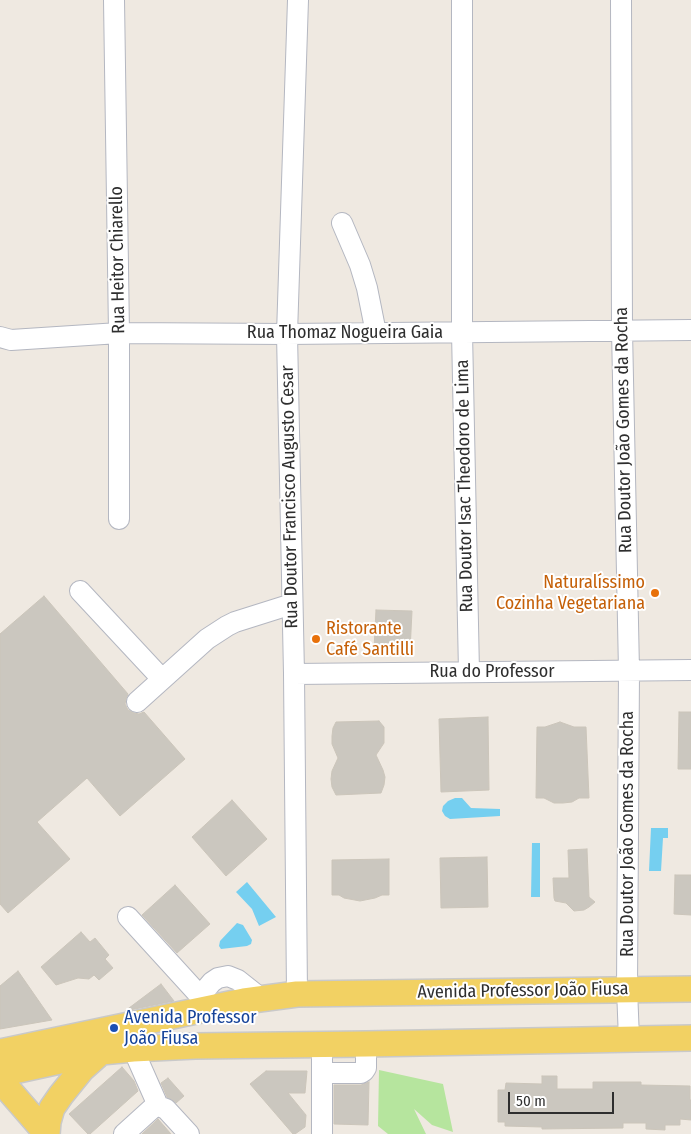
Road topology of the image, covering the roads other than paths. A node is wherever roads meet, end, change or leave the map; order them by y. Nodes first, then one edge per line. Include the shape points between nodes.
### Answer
1 (114, 0) edge
2 (298, 0) edge
3 (462, 0) edge
4 (621, 0) edge
5 (342, 222) dead end
6 (622, 330) junction
7 (691, 330) edge
8 (462, 332) junction
9 (119, 333) junction
10 (376, 333) junction
11 (287, 334) junction
12 (0, 337) edge
13 (119, 520) dead end
14 (80, 590) dead end
15 (292, 604) junction
16 (691, 670) edge
17 (629, 671) junction
18 (469, 672) junction
19 (294, 674) junction
20 (162, 679) junction
21 (137, 702) dead end
22 (128, 917) dead end
23 (627, 989) junction
24 (691, 989) edge
25 (298, 994) junction
26 (202, 1003) junction
27 (691, 1038) edge
28 (629, 1039) junction
29 (366, 1044) junction
30 (322, 1045) junction
31 (133, 1048) junction
32 (0, 1052) edge
33 (101, 1052) junction
34 (322, 1073) junction
35 (0, 1074) edge
36 (0, 1080) edge
37 (156, 1105) junction
38 (47, 1134) edge
39 (124, 1134) edge
40 (189, 1134) edge
41 (322, 1134) edge

1 - 9 street, Rua Heitor Chiarello
2 - 11 street, Rua Doutor Francisco Augusto Cesar
3 - 8 street, Rua Doutor Isac Theodoro de Lima
4 - 6 street, Rua Doutor João Gomes da Rocha
5 - 10 street via 360,265
6 - 7 street, Rua Thomaz Nogueira Gaia
6 - 8 street, Rua Thomaz Nogueira Gaia
6 - 17 street, Rua Doutor João Gomes da Rocha
8 - 10 street, Rua Thomaz Nogueira Gaia
8 - 18 street, Rua Doutor Isac Theodoro de Lima
9 - 11 street, Rua Thomaz Nogueira Gaia
9 - 12 street, Rua Thomaz Nogueira Gaia via 11,340
9 - 13 street, Rua Heitor Chiarello
10 - 11 street, Rua Thomaz Nogueira Gaia
11 - 15 street, Rua Doutor Francisco Augusto Cesar
14 - 20 street
15 - 19 street, Rua Doutor Francisco Augusto Cesar
15 - 20 street via 227,626 207,639
16 - 17 street, Rua do Professor
17 - 18 street, Rua do Professor
17 - 23 street, Rua Doutor João Gomes da Rocha
18 - 19 street, Rua do Professor
19 - 25 street, Rua Doutor Francisco Augusto Cesar
20 - 21 street
22 - 26 street
23 - 24 main road, Avenida Professor João Fiusa
23 - 25 main road, Avenida Professor João Fiusa
23 - 28 street, Rua Doutor João Gomes da Rocha
25 - 26 main road, Avenida Professor João Fiusa
26 - 32 main road, Avenida Professor João Fiusa
27 - 28 main road
28 - 29 main road
29 - 30 main road
29 - 34 street via 366,1068 361,1073
30 - 31 main road
30 - 34 street
31 - 33 main road
31 - 37 street
33 - 35 main road
33 - 38 main road via 52,1108
34 - 41 street
36 - 38 main road
37 - 39 street
37 - 40 street via 166,1109

